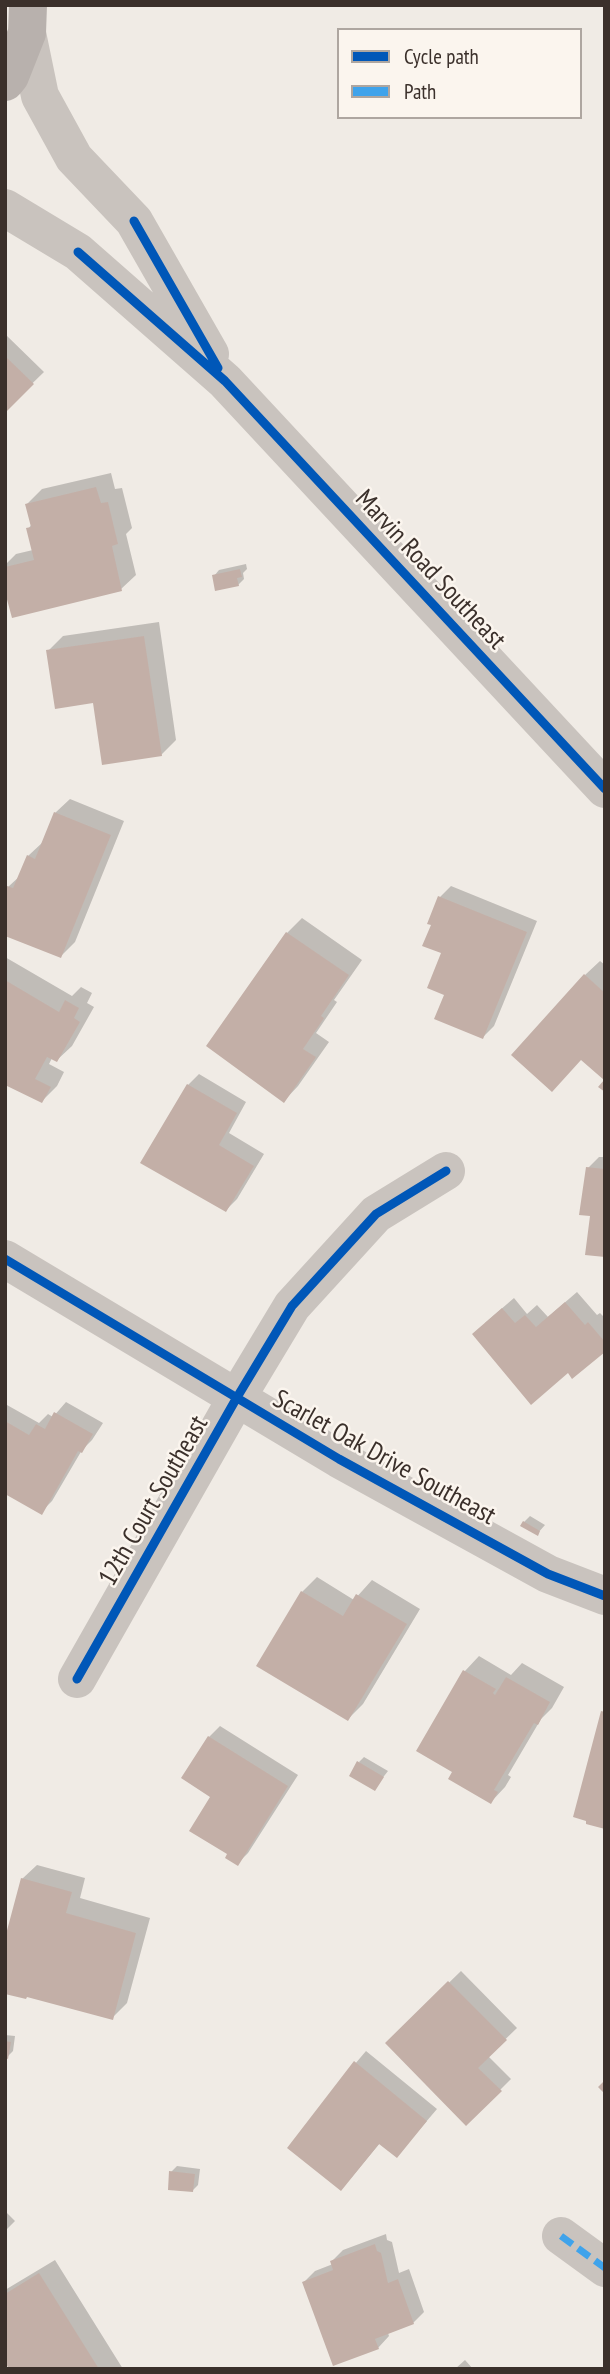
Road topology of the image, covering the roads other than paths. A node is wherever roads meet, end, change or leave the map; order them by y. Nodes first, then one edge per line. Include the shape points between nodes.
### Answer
1 (27, 19) edge
2 (5, 82) edge
3 (5, 208) edge
4 (225, 380) junction
5 (605, 789) edge
6 (446, 1171) dead end
7 (5, 1259) edge
8 (236, 1399) junction
9 (605, 1596) edge
10 (77, 1679) dead end
11 (561, 2236) dead end
12 (605, 2268) edge

1 - 2 main road
1 - 4 street, Marvin Road Southeast via 40,96 74,158 134,221
3 - 4 street, Marvin Road Southeast via 78,252
4 - 5 street, Marvin Road Southeast
6 - 8 street, 12th Court Southeast via 376,1214 292,1306
7 - 8 street, Scarlet Oak Drive Southeast
8 - 9 street, Scarlet Oak Drive Southeast via 548,1574
8 - 10 street, 12th Court Southeast
11 - 12 street

